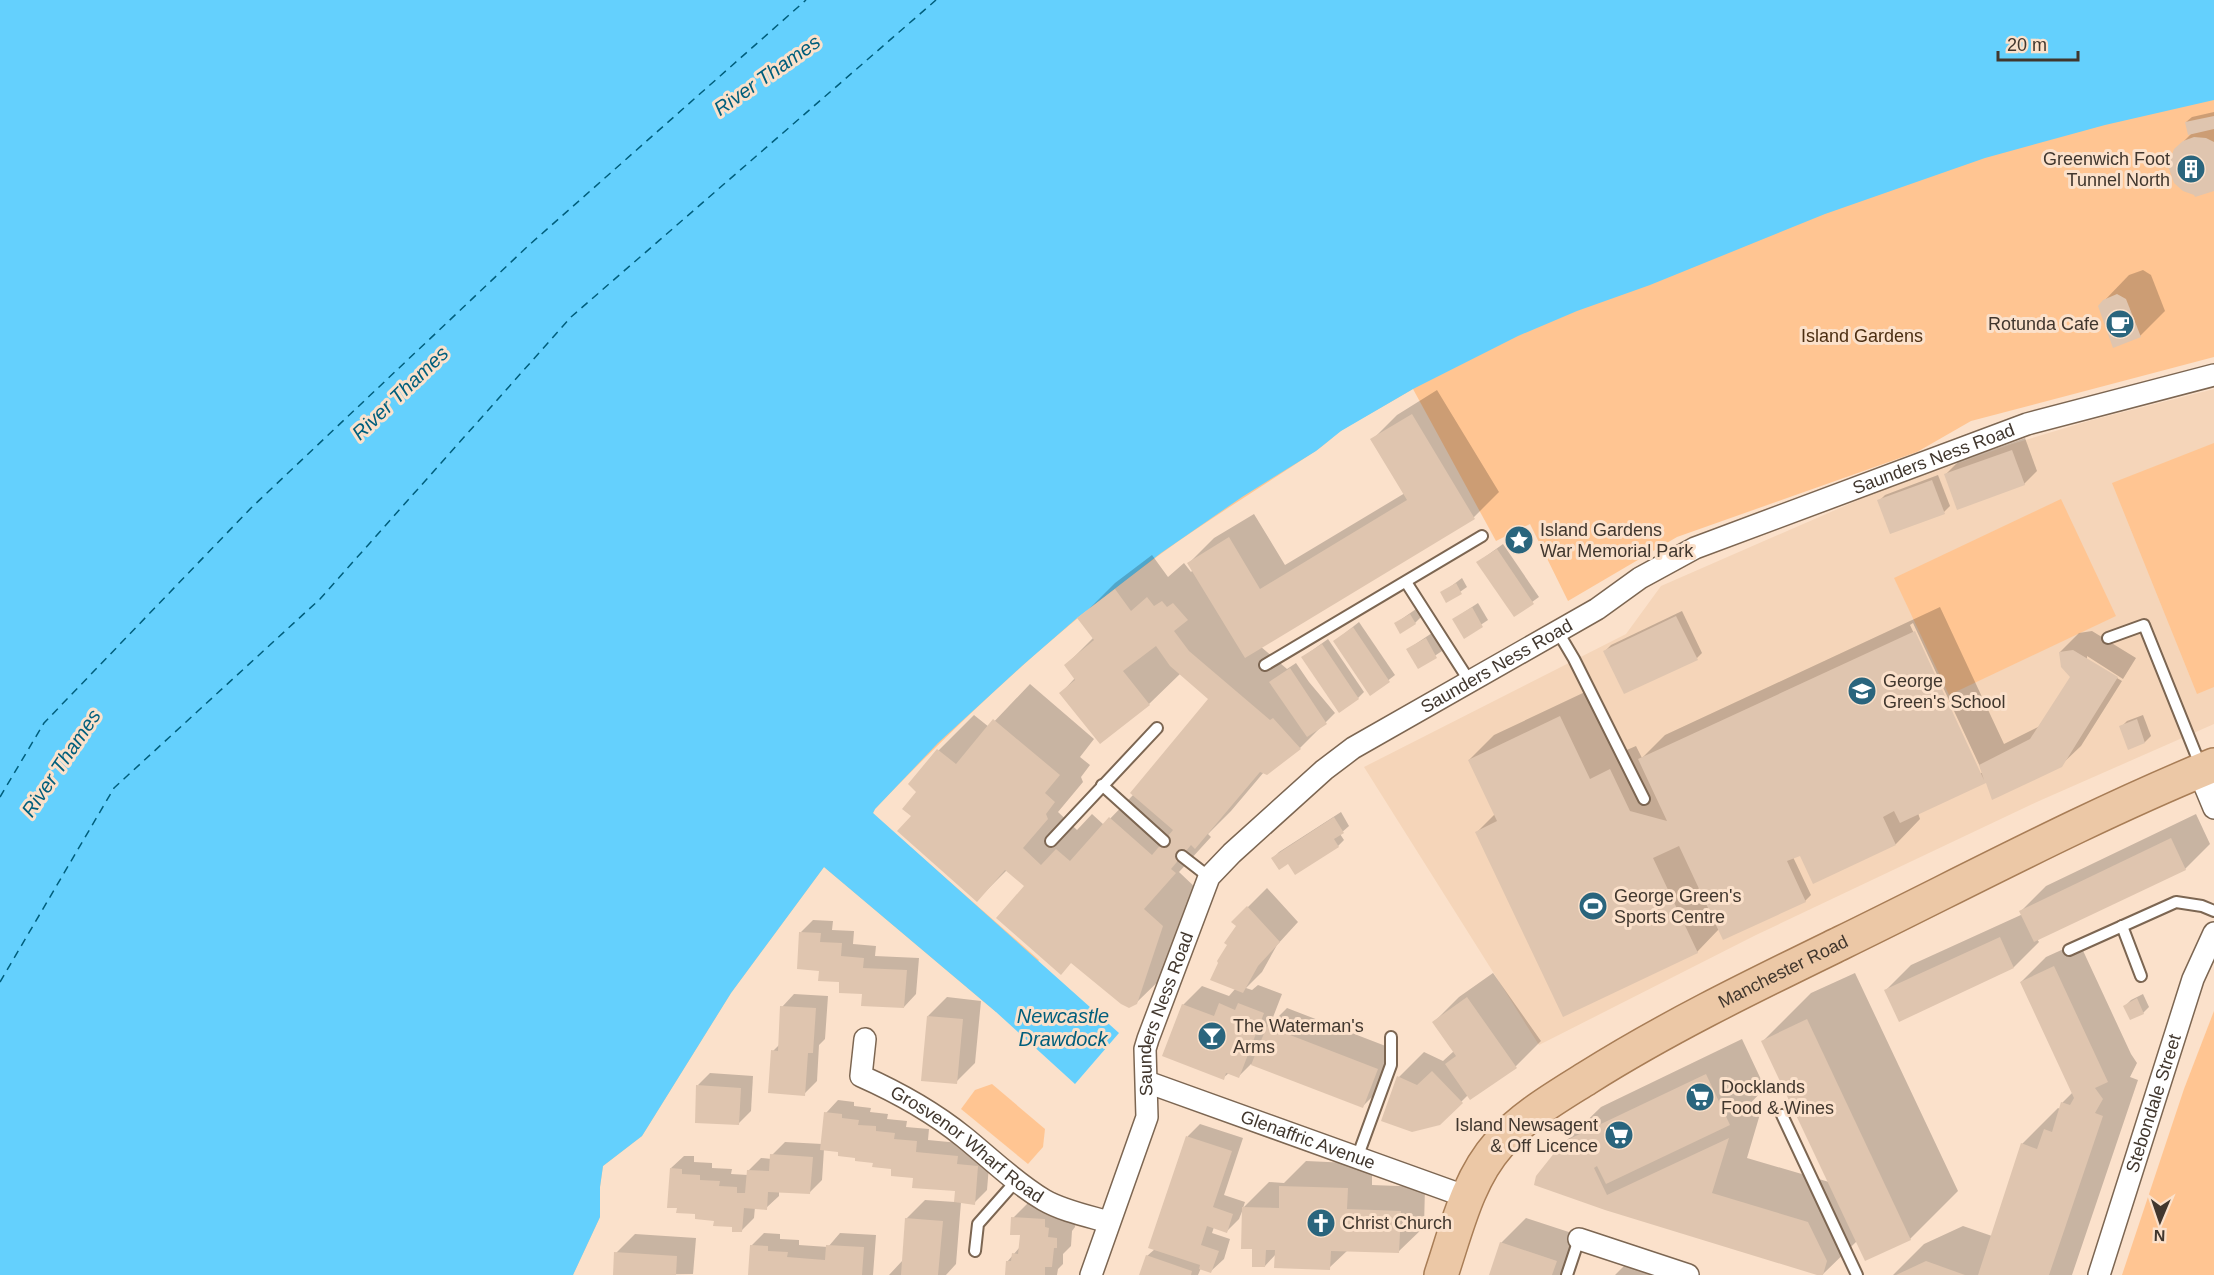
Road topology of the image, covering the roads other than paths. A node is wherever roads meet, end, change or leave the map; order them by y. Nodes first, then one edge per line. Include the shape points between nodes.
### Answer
1 (2214, 375) edge
2 (1482, 536) dead end
3 (1406, 582) junction
4 (1558, 632) junction
5 (2108, 638) dead end
6 (1265, 665) dead end
7 (1470, 682) junction
8 (1157, 728) dead end
9 (2205, 769) edge
10 (1102, 785) junction
11 (1644, 799) dead end
12 (2214, 808) edge
13 (1051, 841) dead end
14 (1164, 841) dead end
15 (1182, 856) dead end
16 (1209, 877) junction
17 (2214, 911) edge
18 (2122, 926) junction
19 (2214, 933) edge
20 (2069, 950) dead end
21 (2141, 976) dead end
22 (1391, 1037) dead end
23 (865, 1038) dead end
24 (1147, 1082) junction
25 (1782, 1115) dead end
26 (1357, 1158) junction
27 (1016, 1181) junction
28 (1467, 1197) junction
29 (1109, 1222) junction
30 (1579, 1239) joint
31 (975, 1251) dead end
32 (1091, 1275) edge
33 (1441, 1275) edge
34 (1567, 1275) edge
35 (1687, 1275) edge
36 (1857, 1275) edge
37 (2099, 1275) edge

1 - 4 street, Saunders Ness Road via 2027,424 1695,548 1640,578
2 - 3 lane
3 - 6 lane
3 - 7 lane
4 - 7 street, Saunders Ness Road
4 - 11 lane
5 - 9 lane via 2144,625
7 - 16 street, Saunders Ness Road via 1353,748
8 - 10 lane
9 - 12 street
9 - 28 main road, Manchester Road via 2110,811 1631,1050 1523,1121 1480,1169
10 - 13 lane
10 - 14 lane
15 - 16 lane
16 - 24 street, Saunders Ness Road via 1148,1039
17 - 18 lane via 2176,902
18 - 20 lane
18 - 21 lane
19 - 37 street, Stebondale Street via 2193,979
22 - 26 lane via 1391,1065
23 - 27 street, Grosvenor Wharf Road via 861,1076 918,1105 962,1135
24 - 26 street, Glenaffric Avenue
24 - 29 street, Saunders Ness Road via 1147,1117
25 - 36 lane
26 - 28 street, Glenaffric Avenue
27 - 29 street, Grosvenor Wharf Road via 1046,1201
27 - 31 lane via 978,1224
28 - 33 main road, Manchester Road
29 - 32 street, Saunders Ness Road
30 - 34 lane
30 - 35 street

